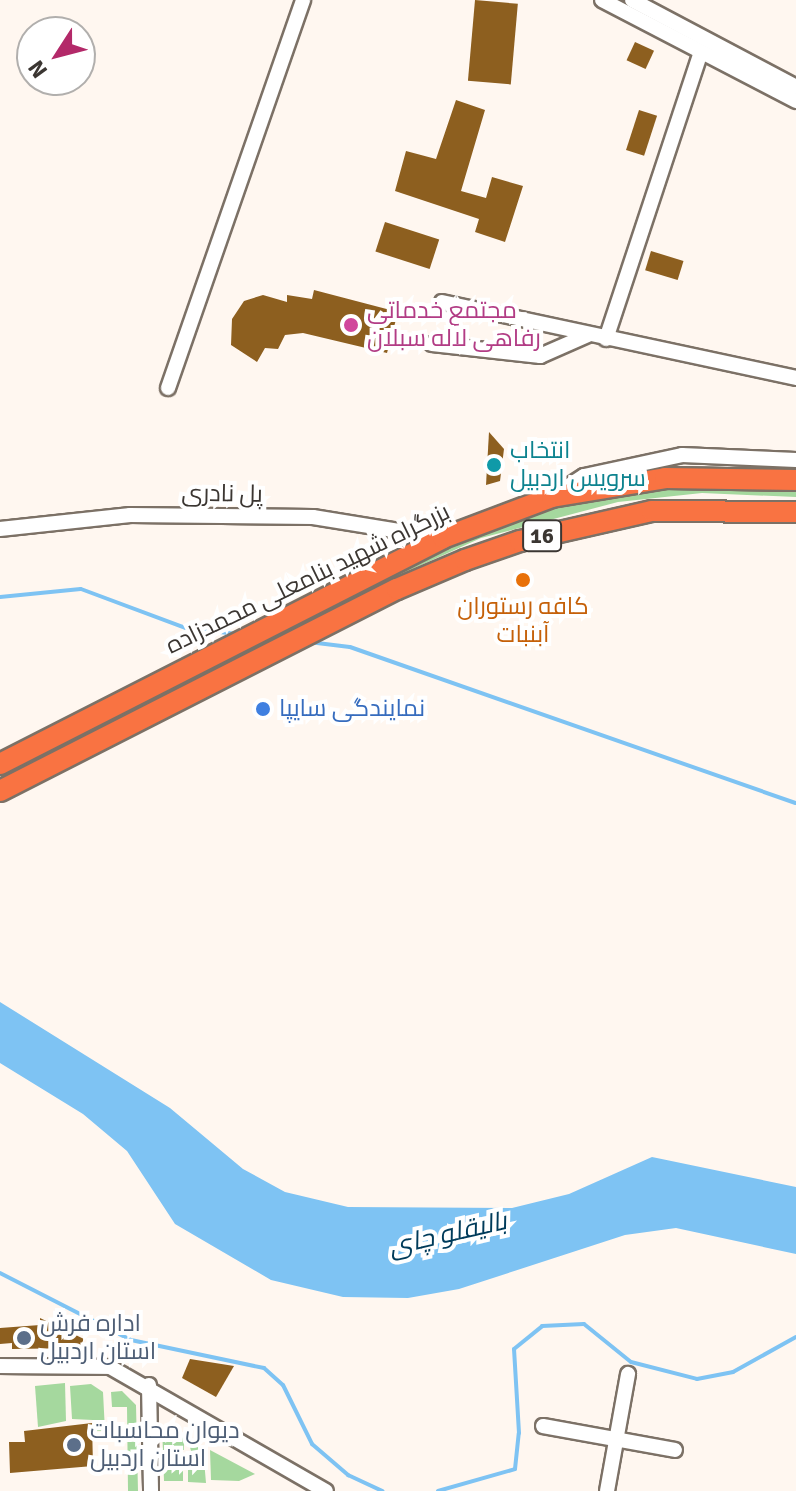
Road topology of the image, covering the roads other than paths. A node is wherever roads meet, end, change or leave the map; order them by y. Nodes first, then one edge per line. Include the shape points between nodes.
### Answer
1 (303, 0) edge
2 (602, 0) edge
3 (632, 0) edge
4 (701, 52) junction
5 (796, 87) edge
6 (796, 101) edge
7 (442, 302) dead end
8 (588, 335) junction
9 (606, 339) junction
10 (432, 344) dead end
11 (796, 378) edge
12 (168, 388) dead end
13 (796, 460) edge
14 (796, 480) edge
15 (552, 497) junction
16 (796, 512) edge
17 (0, 529) edge
18 (443, 538) junction
19 (0, 764) edge
20 (0, 791) edge
21 (0, 1366) edge
22 (628, 1374) dead end
23 (149, 1385) junction
24 (543, 1426) dead end
25 (619, 1440) junction
26 (675, 1450) dead end
27 (151, 1491) edge
28 (326, 1491) edge
29 (607, 1491) edge

1 - 12 street
2 - 4 street
3 - 5 street
4 - 6 street
4 - 9 street
7 - 8 street
8 - 9 street
8 - 10 street via 540,356
9 - 11 street
13 - 15 street via 682,455 584,476
14 - 15 highway, بزرگراه شهید بنامعلی محمدزاده / 16 via 665,478
15 - 18 highway, بزرگراه شهید بنامعلی محمدزاده / 16
16 - 20 highway, بزرگراه شهید بنامعلی محمدزاده / 16 via 652,511 520,541 397,589
17 - 18 street, پل نادری via 130,515 313,517
18 - 19 highway, بزرگراه شهید بنامعلی محمدزاده / 16
21 - 23 street via 103,1365
22 - 25 street
23 - 27 street
23 - 28 street
24 - 25 street
25 - 26 street
25 - 29 street

